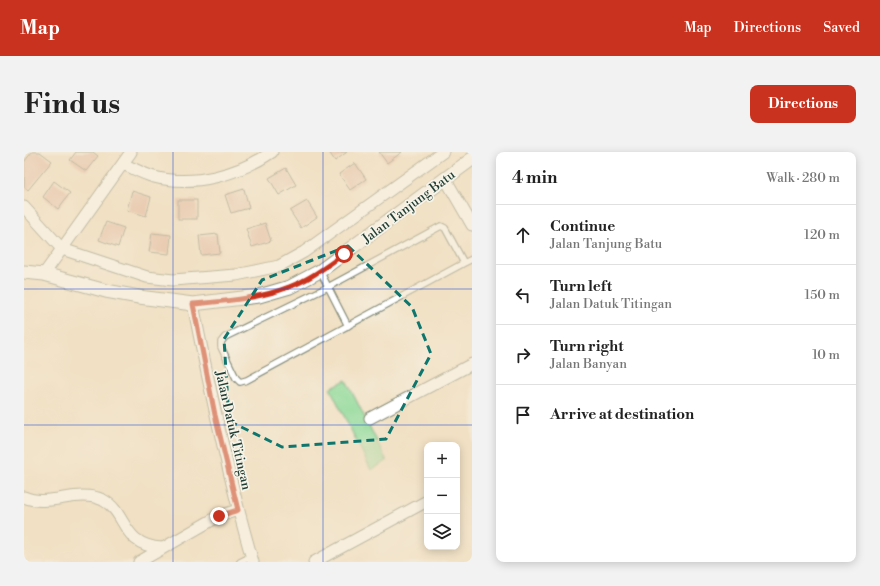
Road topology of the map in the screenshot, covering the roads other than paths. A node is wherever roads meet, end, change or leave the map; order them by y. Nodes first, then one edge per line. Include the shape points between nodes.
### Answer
1 (131, 152) edge
2 (271, 152) edge
3 (443, 152) edge
4 (472, 159) edge
5 (123, 164) junction
6 (445, 178) junction
7 (24, 207) edge
8 (472, 225) edge
9 (62, 249) junction
10 (472, 259) edge
11 (464, 263) junction
12 (320, 271) junction
13 (24, 272) edge
14 (44, 274) junction
15 (328, 287) junction
16 (193, 304) junction
17 (348, 326) junction
18 (472, 364) edge
19 (370, 418) dead end
20 (24, 497) edge
21 (424, 503) edge
22 (238, 510) junction
23 (162, 548) junction
24 (252, 559) edge
25 (139, 562) edge
26 (240, 562) edge
27 (314, 562) edge

1 - 5 street
2 - 5 street via 249,166 222,175 186,180 153,177
3 - 9 street via 322,240 280,266 236,275 173,280 147,277
4 - 6 street, Jalan Tanjung Batu
5 - 9 street
6 - 8 street
6 - 12 street, Jalan Tanjung Batu
7 - 9 street
9 - 14 street
10 - 11 lane
11 - 15 lane via 446,228 441,226
11 - 17 lane
12 - 15 lane
12 - 16 street, Jalan Tanjung Batu via 290,287 259,296
13 - 14 street, Jalan Tanjung Batu
14 - 16 street, Jalan Tanjung Batu via 106,291
15 - 17 lane
15 - 17 lane via 225,337 221,347 236,378 240,382 247,380
16 - 22 street, Jalan Datuk Titingan via 215,415
18 - 19 street
20 - 23 street via 34,501 76,497 92,497 104,501 114,510 126,530 138,541 149,547
21 - 27 street
22 - 23 street via 219,516
22 - 24 street, Jalan Datuk Titingan
23 - 25 street
24 - 26 lane

